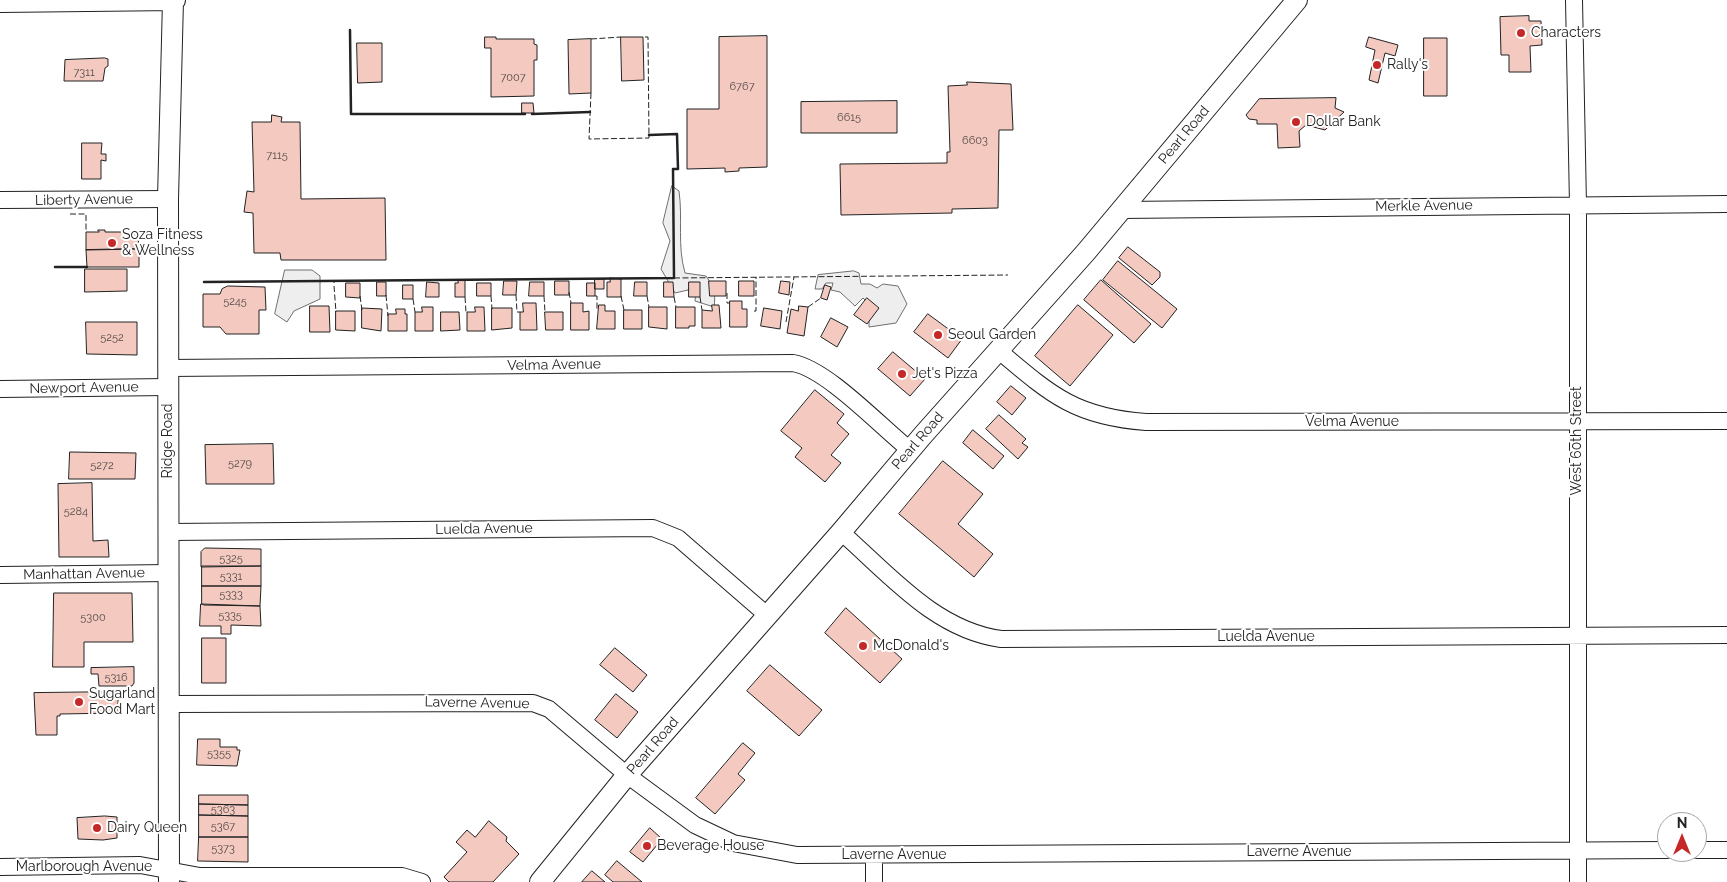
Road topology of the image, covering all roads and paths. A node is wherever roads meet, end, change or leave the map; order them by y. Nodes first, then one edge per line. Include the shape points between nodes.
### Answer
1 (174, 0) edge
2 (1297, 0) edge
3 (1574, 0) edge
4 (0, 2) edge
5 (168, 199) junction
6 (0, 200) edge
7 (1727, 204) edge
8 (1578, 205) junction
9 (1121, 210) junction
10 (998, 350) junction
11 (168, 378) junction
12 (0, 389) edge
13 (1576, 421) junction
14 (1727, 421) edge
15 (910, 450) junction
16 (169, 532) junction
17 (841, 532) junction
18 (169, 573) junction
19 (0, 575) edge
20 (768, 616) junction
21 (1578, 635) junction
22 (1727, 635) edge
23 (169, 704) junction
24 (627, 775) junction
25 (1578, 850) junction
26 (1657, 850) edge
27 (1707, 850) edge
28 (1727, 850) edge
29 (874, 855) junction
30 (0, 867) edge
31 (169, 876) edge
32 (422, 882) edge
33 (540, 882) edge
34 (874, 882) edge
35 (1578, 882) edge

1 - 4 main road
1 - 5 main road, Ridge Road
2 - 9 main road, Pearl Road
3 - 8 street, West 60th Street
5 - 6 street, Liberty Avenue
5 - 11 main road, Ridge Road
7 - 8 street, Merkle Avenue
8 - 9 street, Merkle Avenue
8 - 13 street, West 60th Street
9 - 10 main road, Pearl Road
10 - 13 street, Velma Avenue via 1069,405 1118,420
10 - 15 main road, Pearl Road
11 - 12 street, Newport Avenue
11 - 15 street, Velma Avenue via 793,363 822,375
11 - 16 main road, Ridge Road
13 - 14 street, Velma Avenue
13 - 21 street, West 60th Street
15 - 17 main road, Pearl Road
16 - 18 main road, Ridge Road
16 - 20 street, Luelda Avenue via 653,528 678,538
17 - 20 main road, Pearl Road
17 - 21 street, Luelda Avenue via 942,619 994,638
18 - 19 street, Manhattan Avenue
18 - 23 main road, Ridge Road
20 - 24 main road, Pearl Road
21 - 22 street, Luelda Avenue
21 - 25 street, West 60th Street
23 - 24 street, Laverne Avenue via 527,702 549,709
23 - 31 main road, Ridge Road
24 - 29 street, Laverne Avenue via 694,825 732,843 797,854
24 - 33 main road, Pearl Road
25 - 26 street, Laverne Avenue
25 - 29 street, Laverne Avenue
25 - 35 street, West 60th Street
27 - 28 street
29 - 34 street
30 - 31 street, Marlborough Avenue via 140,865
31 - 32 street, Marlborough Avenue via 402,876

